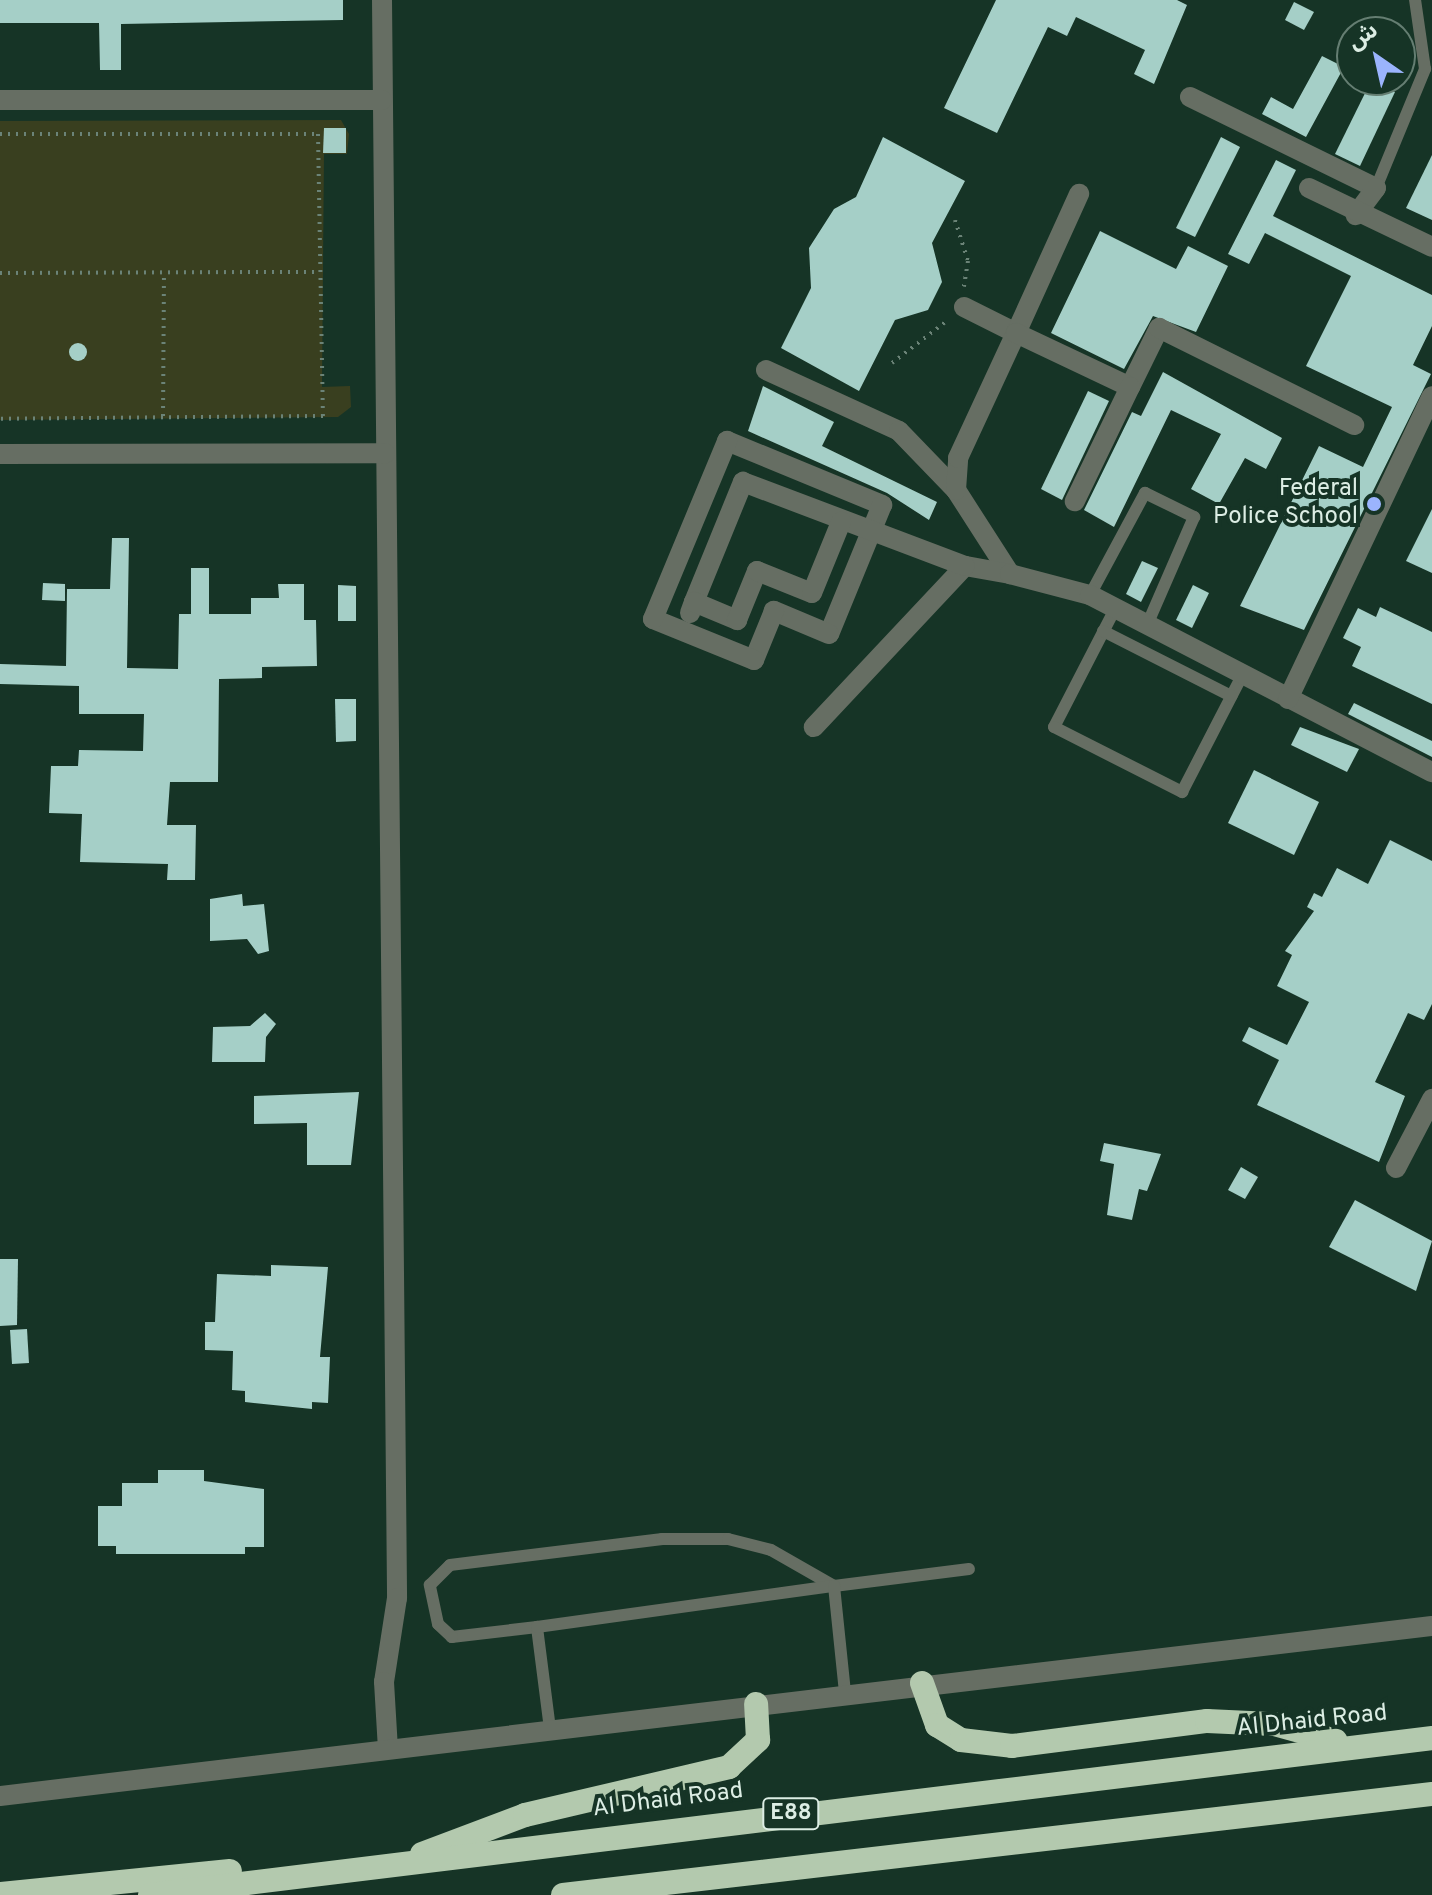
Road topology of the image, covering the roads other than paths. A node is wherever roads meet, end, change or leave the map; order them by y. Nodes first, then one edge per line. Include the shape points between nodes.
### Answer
1 (382, 0) edge
2 (1415, 0) edge
3 (1190, 97) dead end
4 (0, 100) edge
5 (382, 100) junction
6 (1309, 188) dead end
7 (1376, 188) junction
8 (1079, 194) dead end
9 (1356, 215) junction
10 (1432, 247) edge
11 (959, 305) road end
12 (1016, 333) junction
13 (766, 370) dead end
14 (1130, 387) junction
15 (1432, 396) edge
16 (1354, 425) dead end
17 (385, 453) junction
18 (0, 454) edge
19 (956, 490) junction
20 (1075, 501) dead end
21 (841, 522) junction
22 (870, 534) junction
23 (965, 566) junction
24 (1010, 574) junction
25 (1090, 595) junction
26 (694, 602) junction
27 (1116, 607) junction
28 (1148, 623) junction
29 (684, 630) junction
30 (1103, 631) junction
31 (1245, 670) junction
32 (1231, 696) junction
33 (1288, 699) junction
34 (814, 727) dead end
35 (1432, 772) edge
36 (1432, 1099) edge
37 (1396, 1168) dead end
38 (969, 1569) dead end
39 (834, 1586) junction
40 (1432, 1626) edge
41 (537, 1627) junction
42 (922, 1683) junction
43 (845, 1692) junction
44 (756, 1704) junction
45 (550, 1729) junction
46 (1432, 1738) edge
47 (1350, 1745) junction
48 (388, 1749) junction
49 (1432, 1794) edge
50 (0, 1796) edge
51 (404, 1862) junction
52 (340, 1871) junction
53 (0, 1894) edge
54 (150, 1895) edge
55 (563, 1895) edge

1 - 5 street
2 - 7 lane via 1425,69
3 - 7 street
4 - 5 street
5 - 17 street
6 - 9 street
7 - 9 street
8 - 12 street
9 - 10 street
11 - 12 street
12 - 14 street
12 - 19 street via 958,458
13 - 19 street via 899,431
14 - 16 street via 1159,328
14 - 20 street
15 - 33 street
17 - 18 street
17 - 48 street via 397,1598 384,1682
19 - 24 street
21 - 22 street
21 - 26 street via 743,482
21 - 26 street via 812,593 757,571 737,620
22 - 23 street
22 - 29 street via 829,634 774,611 754,660
22 - 29 street via 882,505 727,441 653,619
23 - 24 street
23 - 34 street
24 - 25 street
25 - 27 street
25 - 28 lane via 1145,493 1158,499 1194,517
26 - 29 street
27 - 28 street
27 - 30 lane
28 - 31 street
30 - 32 lane
30 - 32 lane via 1054,727 1182,792
31 - 32 lane
31 - 33 street
33 - 35 street
36 - 37 street
38 - 39 lane
39 - 41 lane
39 - 41 lane via 771,1550 728,1539 662,1539 450,1565 430,1585 438,1624 452,1637
39 - 43 lane
40 - 42 street
41 - 45 lane
42 - 43 street
42 - 47 highway via 937,1725 961,1740 1012,1746 1207,1721 1274,1724
43 - 44 street
44 - 45 street
44 - 51 highway via 758,1740 729,1767 499,1823
45 - 48 street
46 - 47 highway, Al Dhaid Road / E88
47 - 51 highway, Al Dhaid Road / E88
48 - 50 street
49 - 55 highway, E88
51 - 52 highway, Al Dhaid Road / E88
52 - 53 highway via 191,1872
52 - 54 highway, Al Dhaid Road / E88

